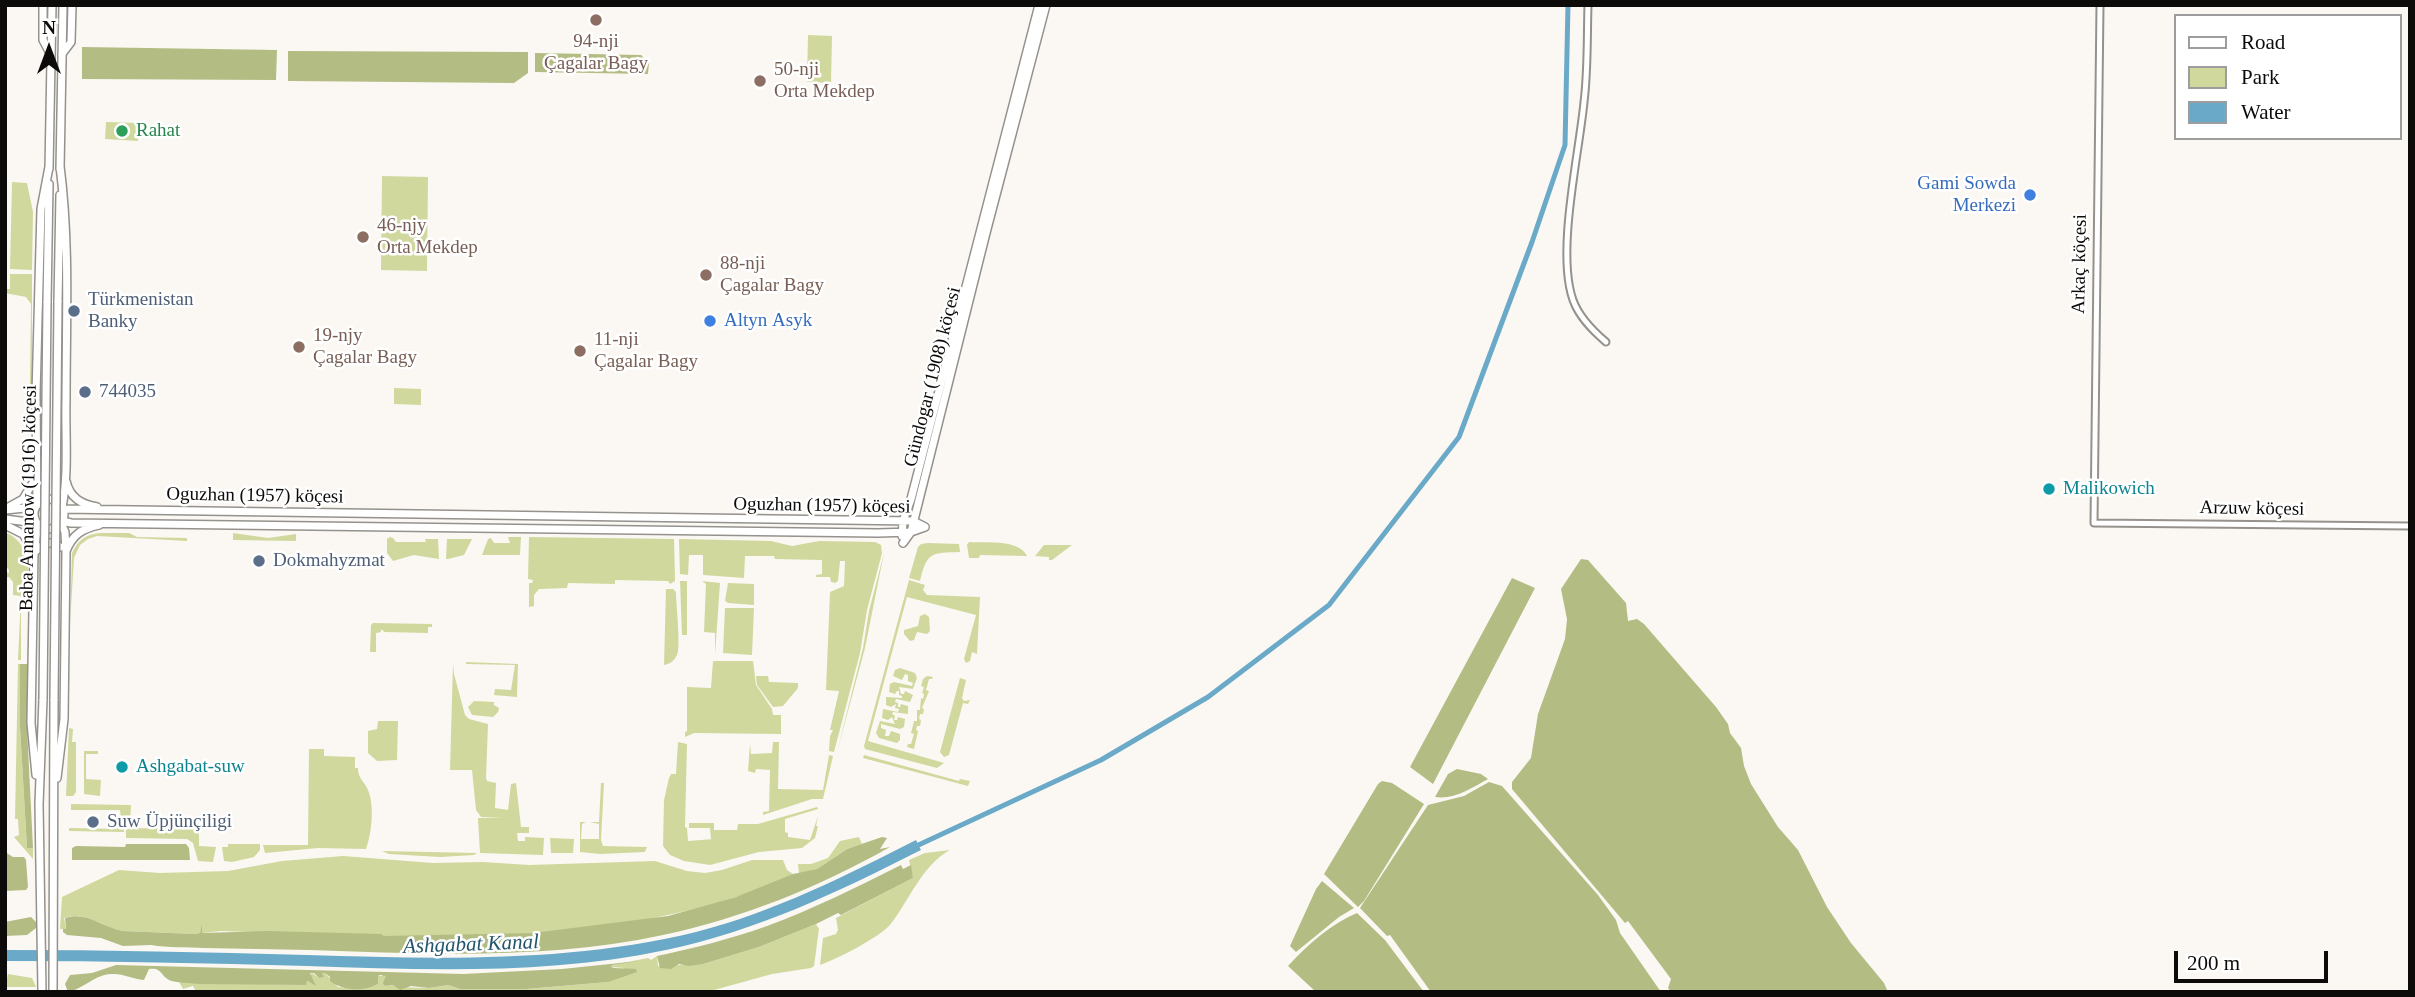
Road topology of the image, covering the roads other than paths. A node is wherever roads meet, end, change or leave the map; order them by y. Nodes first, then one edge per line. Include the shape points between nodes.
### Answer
1 (43, 5) edge
2 (52, 5) edge
3 (63, 5) edge
4 (72, 5) edge
5 (1039, 5) edge
6 (1046, 5) edge
7 (1588, 5) edge
8 (2100, 5) edge
9 (62, 55) junction
10 (52, 57) junction
11 (1009, 131) junction
12 (60, 166) junction
13 (49, 167) junction
14 (1605, 342) dead end
15 (35, 474) junction
16 (65, 475) junction
17 (36, 506) junction
18 (62, 508) junction
19 (5, 510) edge
20 (111, 510) junction
21 (5, 519) edge
22 (903, 521) junction
23 (913, 521) junction
24 (62, 522) junction
25 (110, 522) junction
26 (2094, 523) joint
27 (37, 524) junction
28 (5, 525) edge
29 (2410, 526) edge
30 (901, 532) junction
31 (911, 532) junction
32 (34, 552) junction
33 (66, 552) junction
34 (53, 799) junction
35 (39, 804) junction
36 (42, 992) edge
37 (53, 992) edge

1 - 10 main road via 43,40
2 - 10 main road, Baba Annanow (1916) köçesi
3 - 9 main road, Baba Annanow (1916) köçesi
4 - 9 main road via 71,42
5 - 11 main road, Gündogar (1908) köçesi
6 - 11 main road, Gündogar (1908) köçesi
7 - 14 street via 1585,99 1569,220 1568,267 1577,310
8 - 26 street, Arkaç köçesi
9 - 12 main road, Baba Annanow (1916) köçesi
10 - 13 main road, Baba Annanow (1916) köçesi
11 - 22 main road, Gündogar (1908) köçesi
11 - 23 main road, Gündogar (1908) köçesi
12 - 16 main road via 66,215
12 - 34 main road, Baba Annanow (1916) köçesi, bridge
13 - 15 main road via 40,209
13 - 35 main road, Baba Annanow (1916) köçesi, bridge
15 - 16 main road via 50,486
15 - 17 main road
15 - 19 main road via 27,495
16 - 18 main road
16 - 20 main road via 71,494 81,503
17 - 18 main road via 50,499
17 - 19 main road
17 - 27 main road
18 - 20 main road, Oguzhan (1957) köçesi
18 - 24 main road
20 - 22 main road, Oguzhan (1957) köçesi
21 - 27 main road
22 - 23 main road, Oguzhan (1957) köçesi
22 - 30 main road, Gündogar (1908) köçesi
23 - 31 main road, Gündogar (1908) köçesi
23 - 31 main road, Oguzhan (1957) köçesi via 925,527
24 - 25 main road, Oguzhan (1957) köçesi
24 - 27 main road via 50,529
24 - 33 main road
25 - 30 main road, Oguzhan (1957) köçesi
25 - 33 main road via 78,533
26 - 29 street, Arzuw köçesi
27 - 32 main road
28 - 32 main road via 23,534
30 - 31 main road, Oguzhan (1957) köçesi
32 - 33 main road via 54,542
32 - 35 main road via 31,723
33 - 34 main road via 64,719
34 - 37 main road, Baba Annanow (1916) köçesi
35 - 36 main road, Baba Annanow (1916) köçesi

